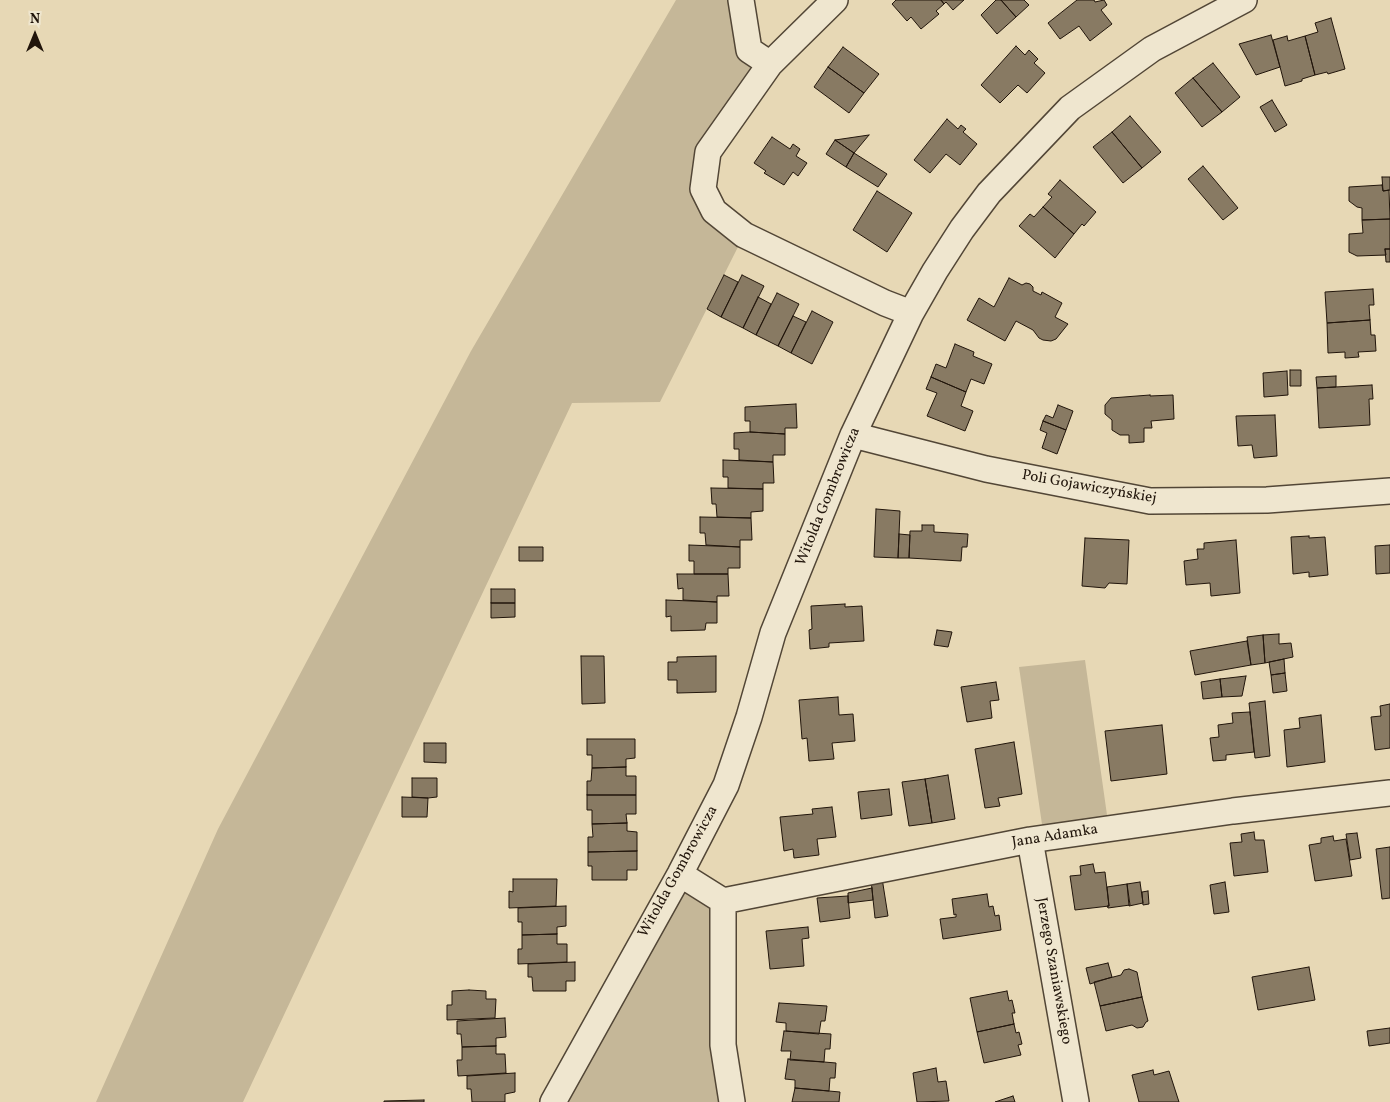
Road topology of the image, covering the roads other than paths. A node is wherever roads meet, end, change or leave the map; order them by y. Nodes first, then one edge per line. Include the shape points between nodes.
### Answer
1 (740, 0) edge
2 (835, 0) edge
3 (1244, 0) edge
4 (770, 64) junction
5 (911, 314) junction
6 (853, 435) junction
7 (1390, 491) edge
8 (1390, 793) edge
9 (1030, 840) junction
10 (680, 874) junction
11 (723, 901) junction
12 (553, 1102) edge
13 (732, 1102) edge
14 (1076, 1102) edge

1 - 4 street via 749,50
2 - 4 street
3 - 5 street, Witolda Gombrowicza via 1152,49 1070,108 989,192 962,229
4 - 5 street via 708,152 703,189 714,211 744,234
5 - 6 street, Witolda Gombrowicza
6 - 7 street, Poli Gojawiczyńskiej via 986,469 1150,501 1267,500
6 - 10 street, Witolda Gombrowicza via 773,633 726,785
8 - 9 street, Jana Adamka
9 - 11 street, Jana Adamka
9 - 14 street, Jerzego Szaniawskiego
10 - 11 street
10 - 12 street, Witolda Gombrowicza
11 - 13 street via 723,1045

